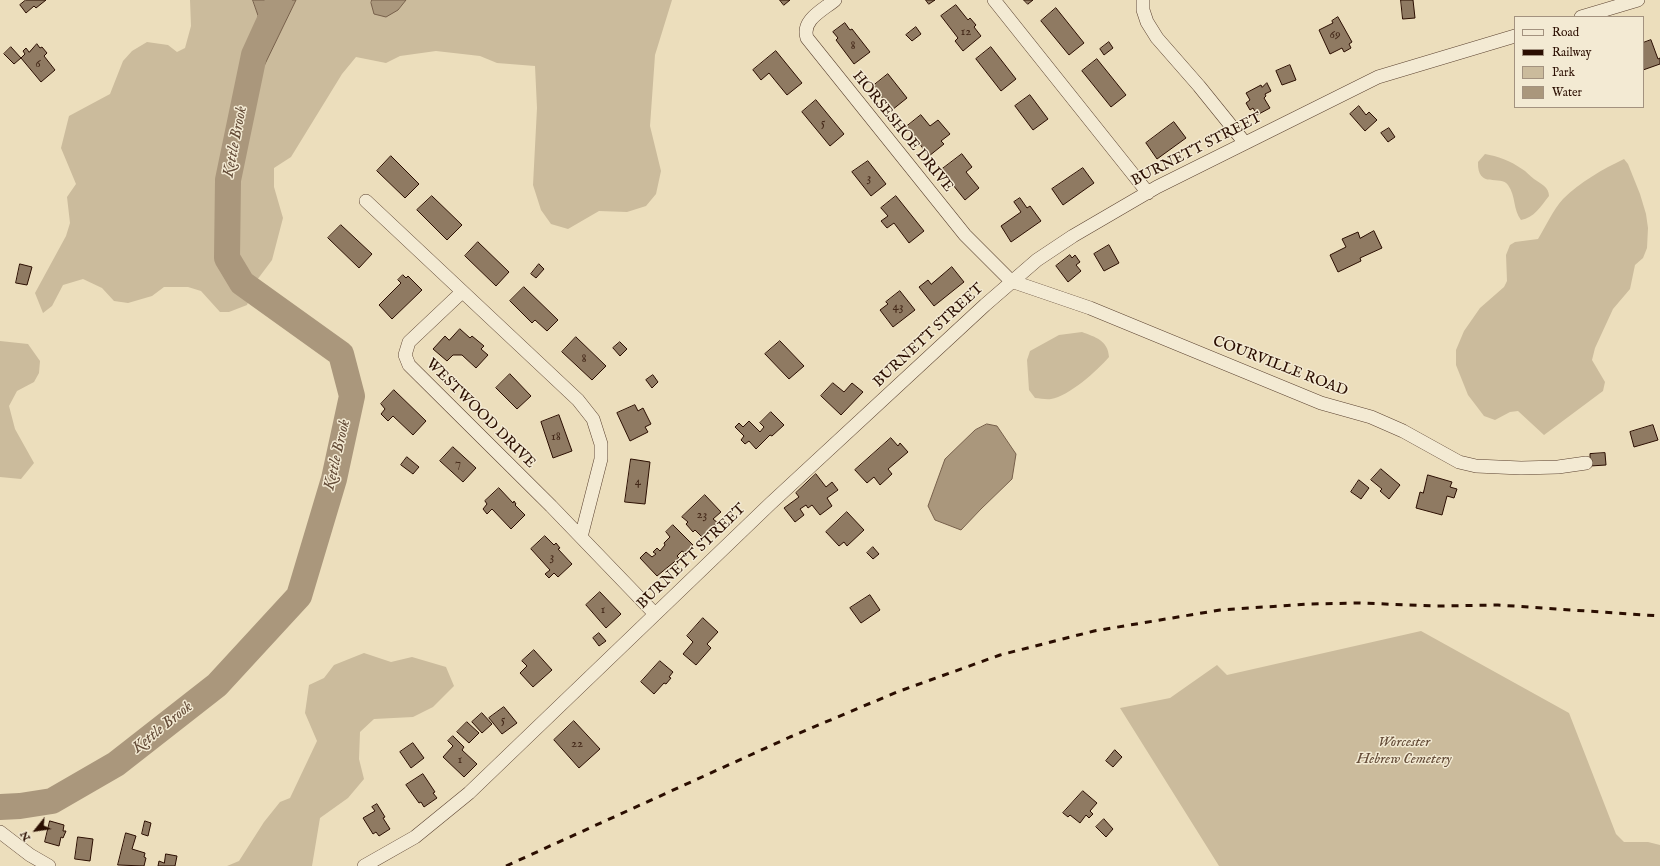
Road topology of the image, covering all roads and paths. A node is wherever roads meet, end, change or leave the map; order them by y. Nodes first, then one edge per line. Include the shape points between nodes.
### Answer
1 (835, 0) edge
2 (994, 0) edge
3 (1143, 0) edge
4 (1638, 0) edge
5 (1584, 16) edge
6 (1514, 36) edge
7 (1246, 143) junction
8 (1148, 193) junction
9 (366, 201) dead end
10 (1011, 282) junction
11 (462, 292) junction
12 (1586, 463) dead end
13 (581, 537) junction
14 (655, 614) junction
15 (0, 832) edge
16 (49, 866) edge
17 (364, 866) edge

1 - 10 street, HORSESHOE DRIVE via 807,23 806,38 965,235
2 - 8 street
3 - 7 street via 1147,22 1157,38
4 - 5 street
6 - 7 street, BURNETT STREET via 1378,77
7 - 8 street, BURNETT STREET
8 - 10 street, BURNETT STREET via 1047,253
9 - 11 street
10 - 12 street, COURVILLE ROAD via 1090,308 1321,403 1371,418 1459,462 1476,466 1521,468
10 - 14 street, BURNETT STREET via 770,504
11 - 13 street via 578,400 595,423 602,444 601,459
11 - 13 street, WESTWOOD DRIVE via 409,342 405,355 409,365
13 - 14 street, WESTWOOD DRIVE
14 - 17 street, BURNETT STREET via 459,802 415,837
15 - 16 street

